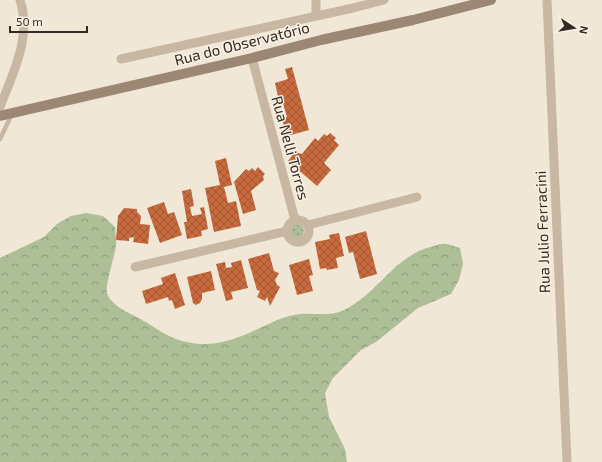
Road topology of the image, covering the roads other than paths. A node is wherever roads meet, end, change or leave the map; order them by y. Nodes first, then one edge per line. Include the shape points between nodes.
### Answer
1 (20, 0) edge
2 (316, 0) edge
3 (384, 0) edge
4 (490, 0) edge
5 (547, 0) edge
6 (316, 16) junction
7 (252, 58) junction
8 (121, 59) dead end
9 (0, 107) edge
10 (12, 113) junction
11 (0, 116) edge
12 (0, 139) edge
13 (417, 197) dead end
14 (295, 220) junction
15 (308, 225) junction
16 (287, 231) junction
17 (135, 267) dead end
18 (567, 462) edge

1 - 9 street via 24,11 25,29 19,56
2 - 6 street
3 - 6 street
4 - 7 street, Rua do Observatório
5 - 18 street, Rua Julio Ferracini
6 - 8 street
7 - 10 street, Rua do Observatório
7 - 14 street, Rua Nelli Torres
10 - 11 street, Rua do Observatório
10 - 12 lane
13 - 15 street
14 - 15 street via 303,220
14 - 16 street via 289,224
15 - 16 street via 309,236 304,241 293,241
16 - 17 street

